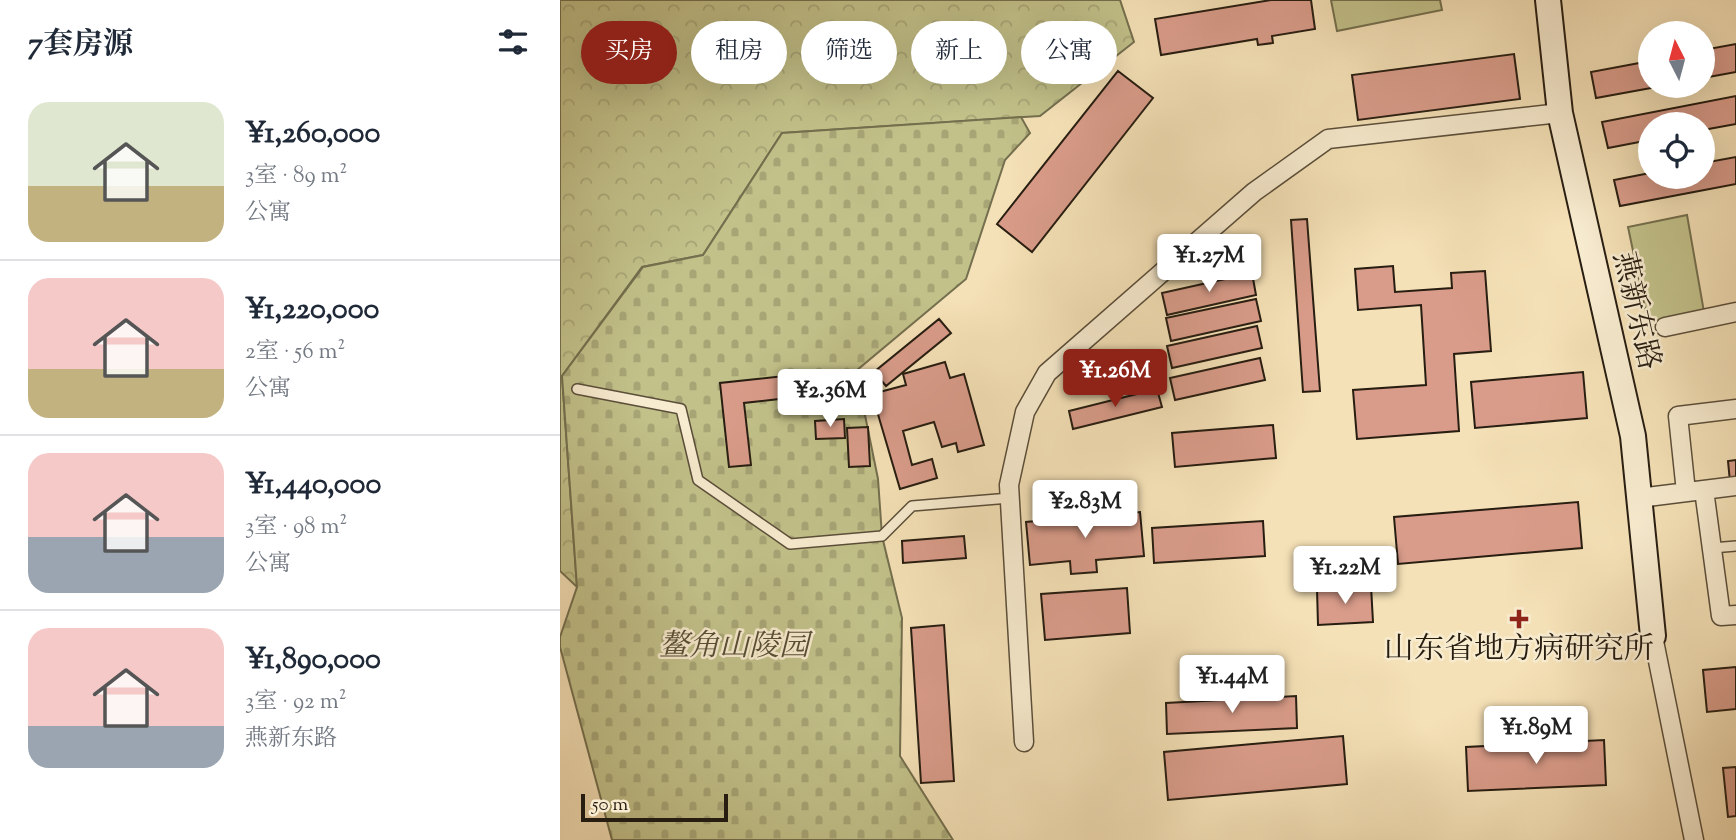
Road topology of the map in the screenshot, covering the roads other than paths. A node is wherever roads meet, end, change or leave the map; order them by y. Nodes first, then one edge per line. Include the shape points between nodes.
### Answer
1 (1548, 0) edge
2 (1560, 113) junction
3 (1736, 313) edge
4 (1665, 327) dead end
5 (577, 389) dead end
6 (1736, 409) edge
7 (1736, 486) edge
8 (1704, 490) junction
9 (1686, 492) junction
10 (1010, 498) junction
11 (1639, 498) junction
12 (1736, 546) edge
13 (1712, 548) junction
14 (1736, 615) edge
15 (1653, 636) joint
16 (1024, 743) dead end
17 (1694, 840) edge

1 - 2 street, 燕新东路
2 - 10 street via 1328,139 1254,192 1047,373 1025,412
2 - 11 street, 燕新东路 via 1633,436
3 - 4 street
5 - 10 lane via 681,409 698,480 790,544 882,536 912,506
6 - 9 street via 1678,416
7 - 8 street
8 - 9 street
8 - 13 street
9 - 11 street
10 - 16 street
11 - 15 street, 燕新东路
12 - 13 lane
13 - 14 street via 1721,616
15 - 17 street

